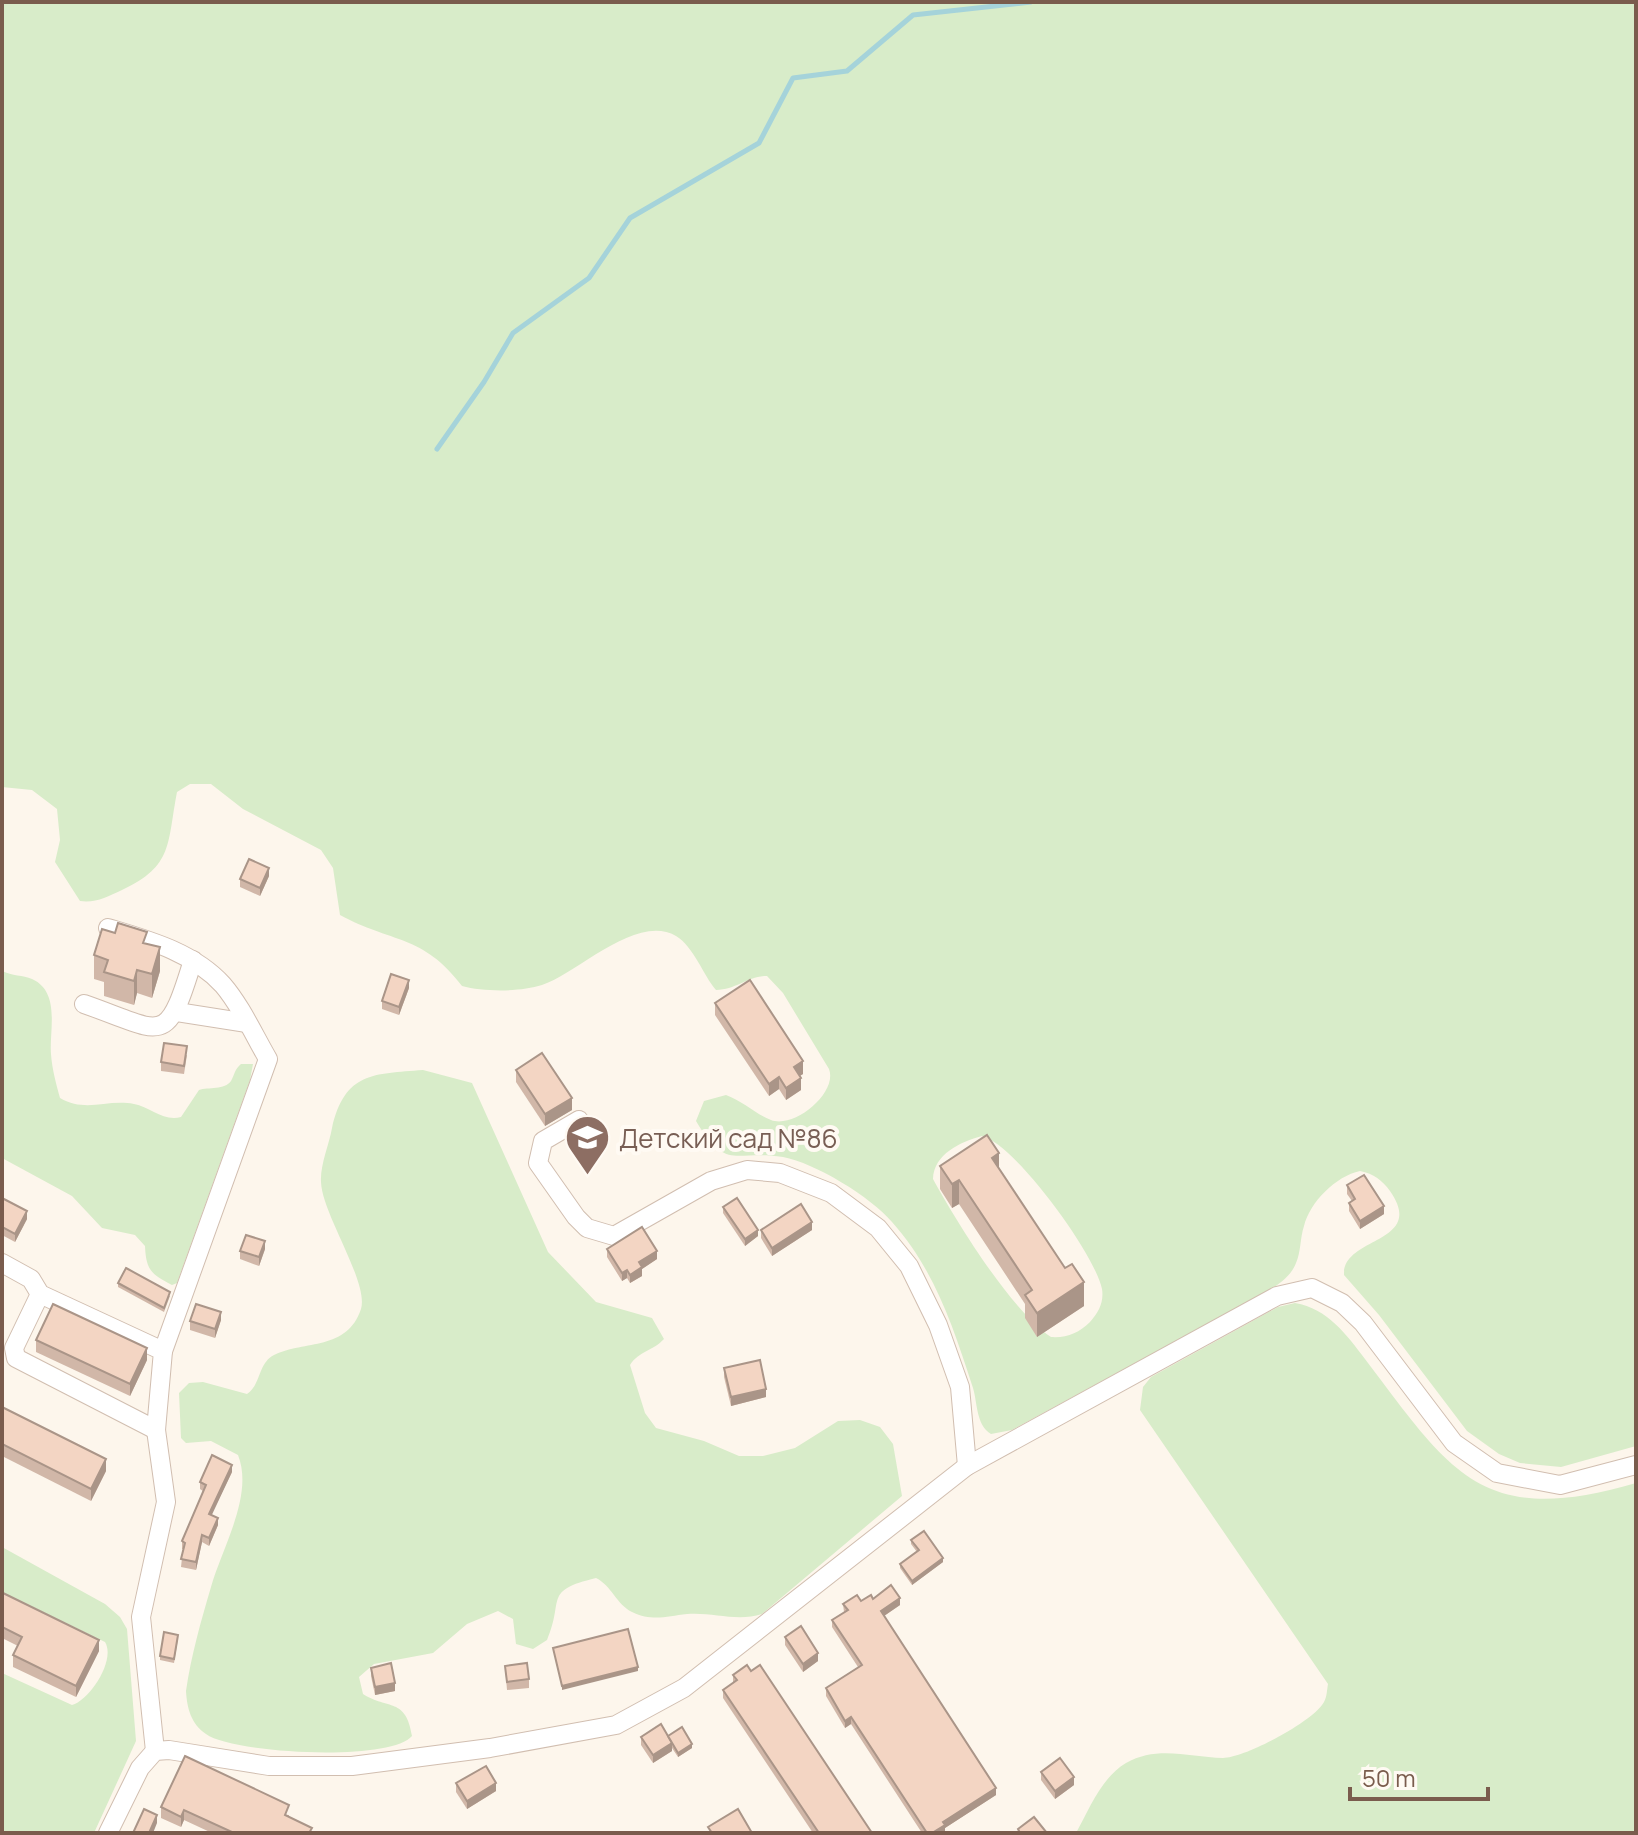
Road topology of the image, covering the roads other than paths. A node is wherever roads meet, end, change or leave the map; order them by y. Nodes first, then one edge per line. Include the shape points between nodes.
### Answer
1 (108, 928) edge
2 (193, 960) junction
3 (84, 1004) dead end
4 (177, 1012) junction
5 (247, 1023) junction
6 (579, 1120) dead end
7 (2, 1263) edge
8 (40, 1294) junction
9 (163, 1351) junction
10 (156, 1430) junction
11 (1636, 1465) edge
12 (967, 1466) junction
13 (155, 1751) junction
14 (108, 1833) edge

1 - 2 street
2 - 4 street
2 - 5 street via 223,986
3 - 4 street via 151,1028 164,1026
4 - 5 street
5 - 9 street via 268,1059
6 - 12 street via 543,1141 538,1163 587,1228 614,1236 711,1181 747,1170 780,1173 831,1193 878,1228 909,1266 938,1325 960,1387
7 - 8 street via 31,1279
8 - 9 street
8 - 10 street via 14,1348 16,1358
9 - 10 street
10 - 13 street via 166,1502 141,1617
11 - 12 street via 1560,1485 1489,1469 1454,1443 1354,1314 1319,1289 1300,1288
12 - 13 street via 684,1688 616,1725 352,1766 269,1766
13 - 14 street via 140,1768

